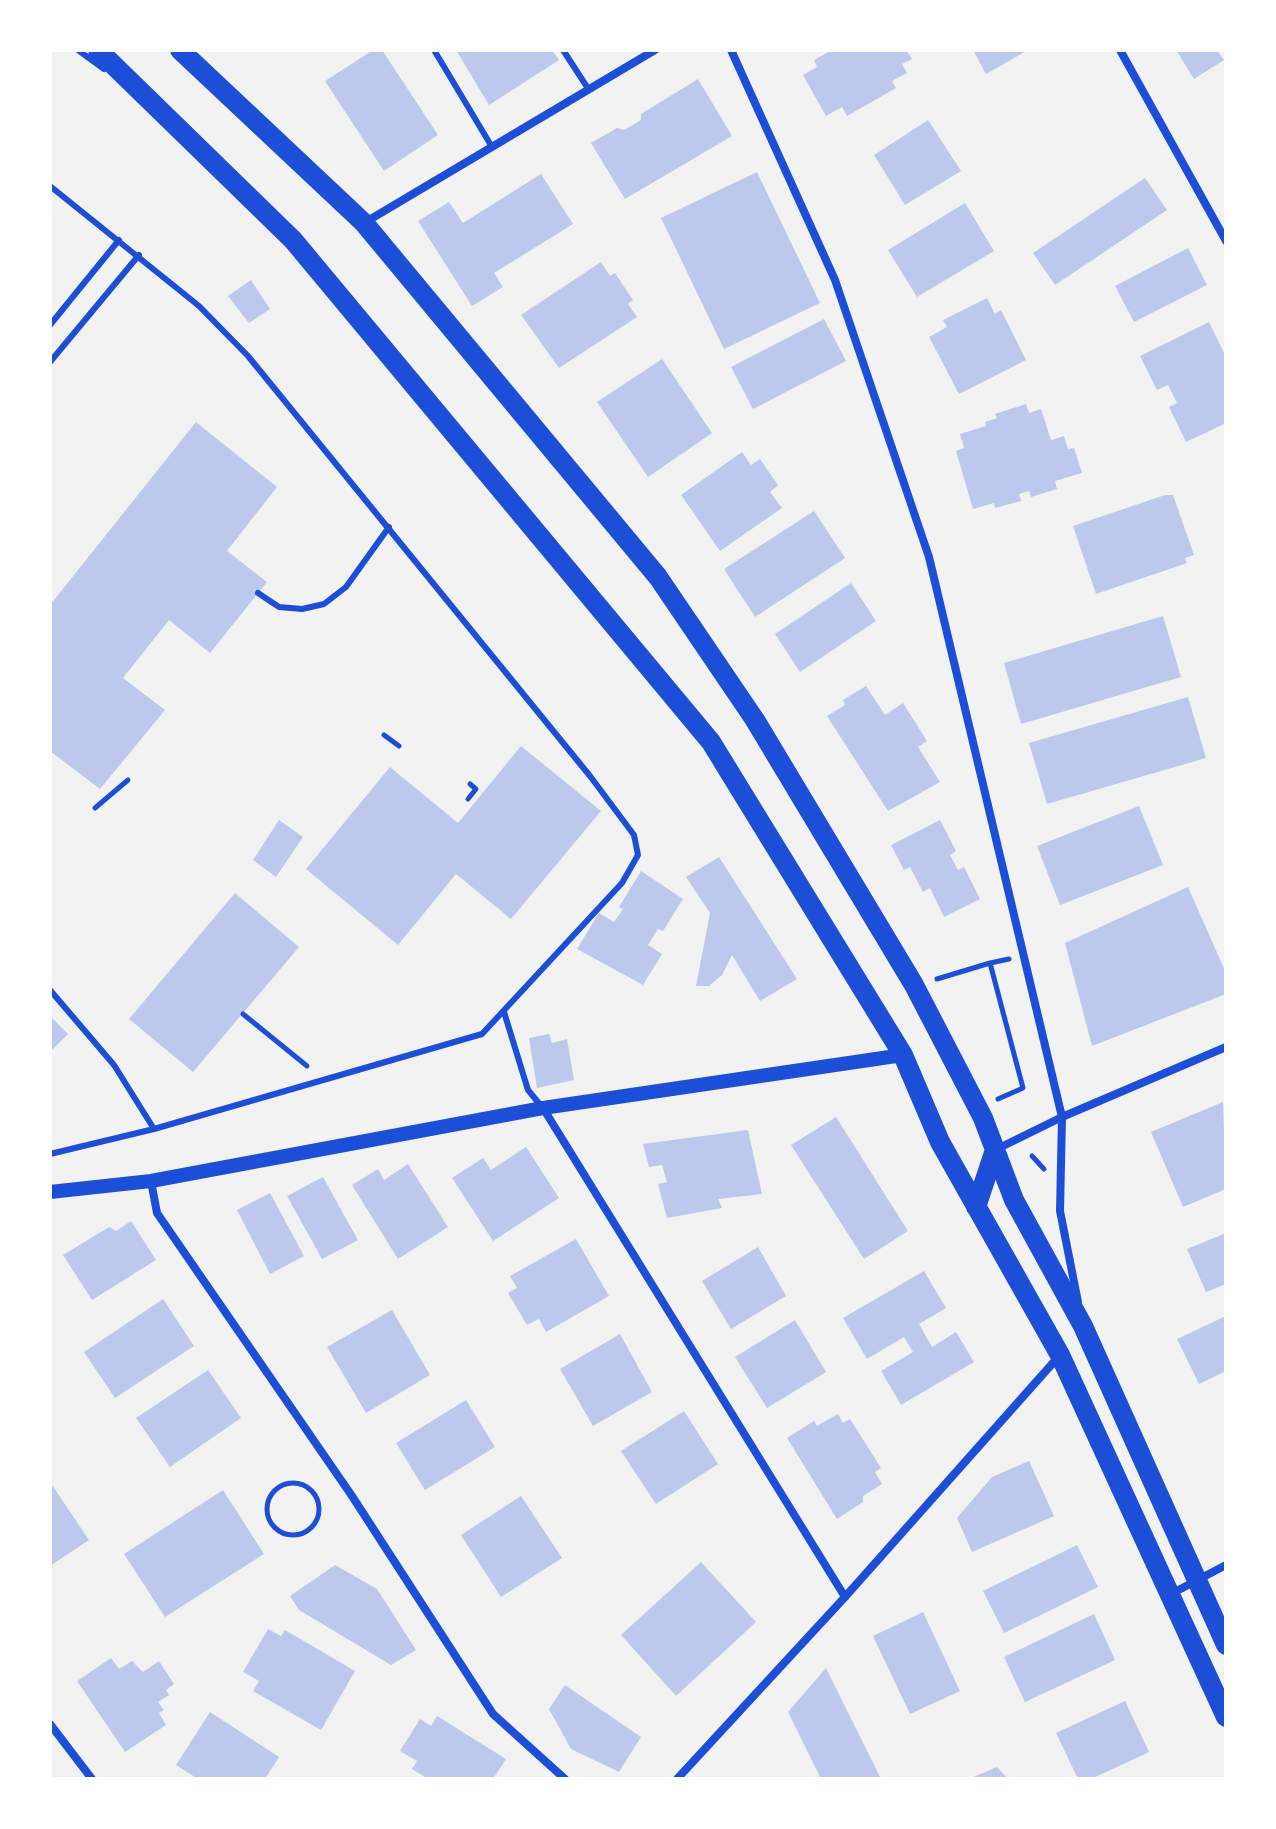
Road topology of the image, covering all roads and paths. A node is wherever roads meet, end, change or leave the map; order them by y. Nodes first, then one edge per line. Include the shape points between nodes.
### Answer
1 (78, 50) edge
2 (98, 50) edge
3 (180, 50) edge
4 (434, 50) edge
5 (563, 50) edge
6 (655, 50) edge
7 (732, 50) edge
8 (1120, 50) edge
9 (589, 90) junction
10 (147, 99) junction
11 (492, 147) junction
12 (50, 186) edge
13 (364, 223) junction
14 (119, 240) junction
15 (1226, 241) edge
16 (139, 255) junction
17 (50, 325) edge
18 (50, 362) edge
19 (389, 527) junction
20 (258, 593) dead end
21 (384, 735) dead end
22 (399, 746) dead end
23 (128, 780) dead end
24 (470, 784) dead end
25 (468, 799) dead end
26 (95, 808) dead end
27 (50, 990) edge
28 (944, 991) dead end
29 (504, 1012) junction
30 (243, 1014) dead end
31 (1226, 1047) edge
32 (903, 1055) junction
33 (317, 1074) dead end
34 (999, 1097) dead end
35 (543, 1108) junction
36 (1062, 1117) junction
37 (154, 1129) junction
38 (995, 1150) junction
39 (50, 1154) edge
40 (1032, 1156) dead end
41 (1048, 1171) dead end
42 (151, 1181) junction
43 (50, 1192) edge
44 (976, 1207) junction
45 (1083, 1326) junction
46 (1060, 1355) junction
47 (316, 1522) joint
48 (1226, 1565) edge
49 (1197, 1580) junction
50 (1171, 1594) junction
51 (845, 1597) junction
52 (1226, 1645) edge
53 (1226, 1717) edge
54 (50, 1724) edge
55 (92, 1779) edge
56 (565, 1779) edge
57 (677, 1779) edge

1 - 10 lane
2 - 10 main road
3 - 13 main road
4 - 11 lane
5 - 9 lane
6 - 9 street
7 - 36 street via 835,280 929,557
8 - 15 street
9 - 11 street
10 - 32 main road via 293,240 711,742
11 - 13 street
12 - 14 lane
13 - 38 main road via 658,577 755,720 914,985
14 - 16 lane
14 - 17 lane
16 - 18 lane
16 - 19 lane via 248,356
19 - 20 lane via 346,587 324,604 279,607
19 - 29 lane via 634,835 638,855 633,869
21 - 22 path
23 - 26 path
24 - 25 path via 476,789
27 - 37 lane via 114,1065
28 - 34 path via 937,978 990,963 1023,1088
29 - 35 lane via 528,1090
29 - 37 lane via 482,1034
30 - 33 path
31 - 36 street
32 - 35 street
32 - 44 main road via 940,1142
35 - 42 street
35 - 51 street
36 - 38 street
36 - 45 street via 1060,1211
37 - 39 lane
38 - 44 main road
38 - 45 main road via 1014,1200
40 - 41 path
42 - 43 street
42 - 56 street via 157,1213 352,1496 485,1703
44 - 46 main road
45 - 49 main road
46 - 50 main road
46 - 51 street
47 - 47 path via 319,1508 305,1485 278,1487 269,1497 270,1523 280,1532 293,1536
48 - 49 street
49 - 50 street
49 - 52 main road
50 - 53 main road
51 - 57 street
54 - 55 street

